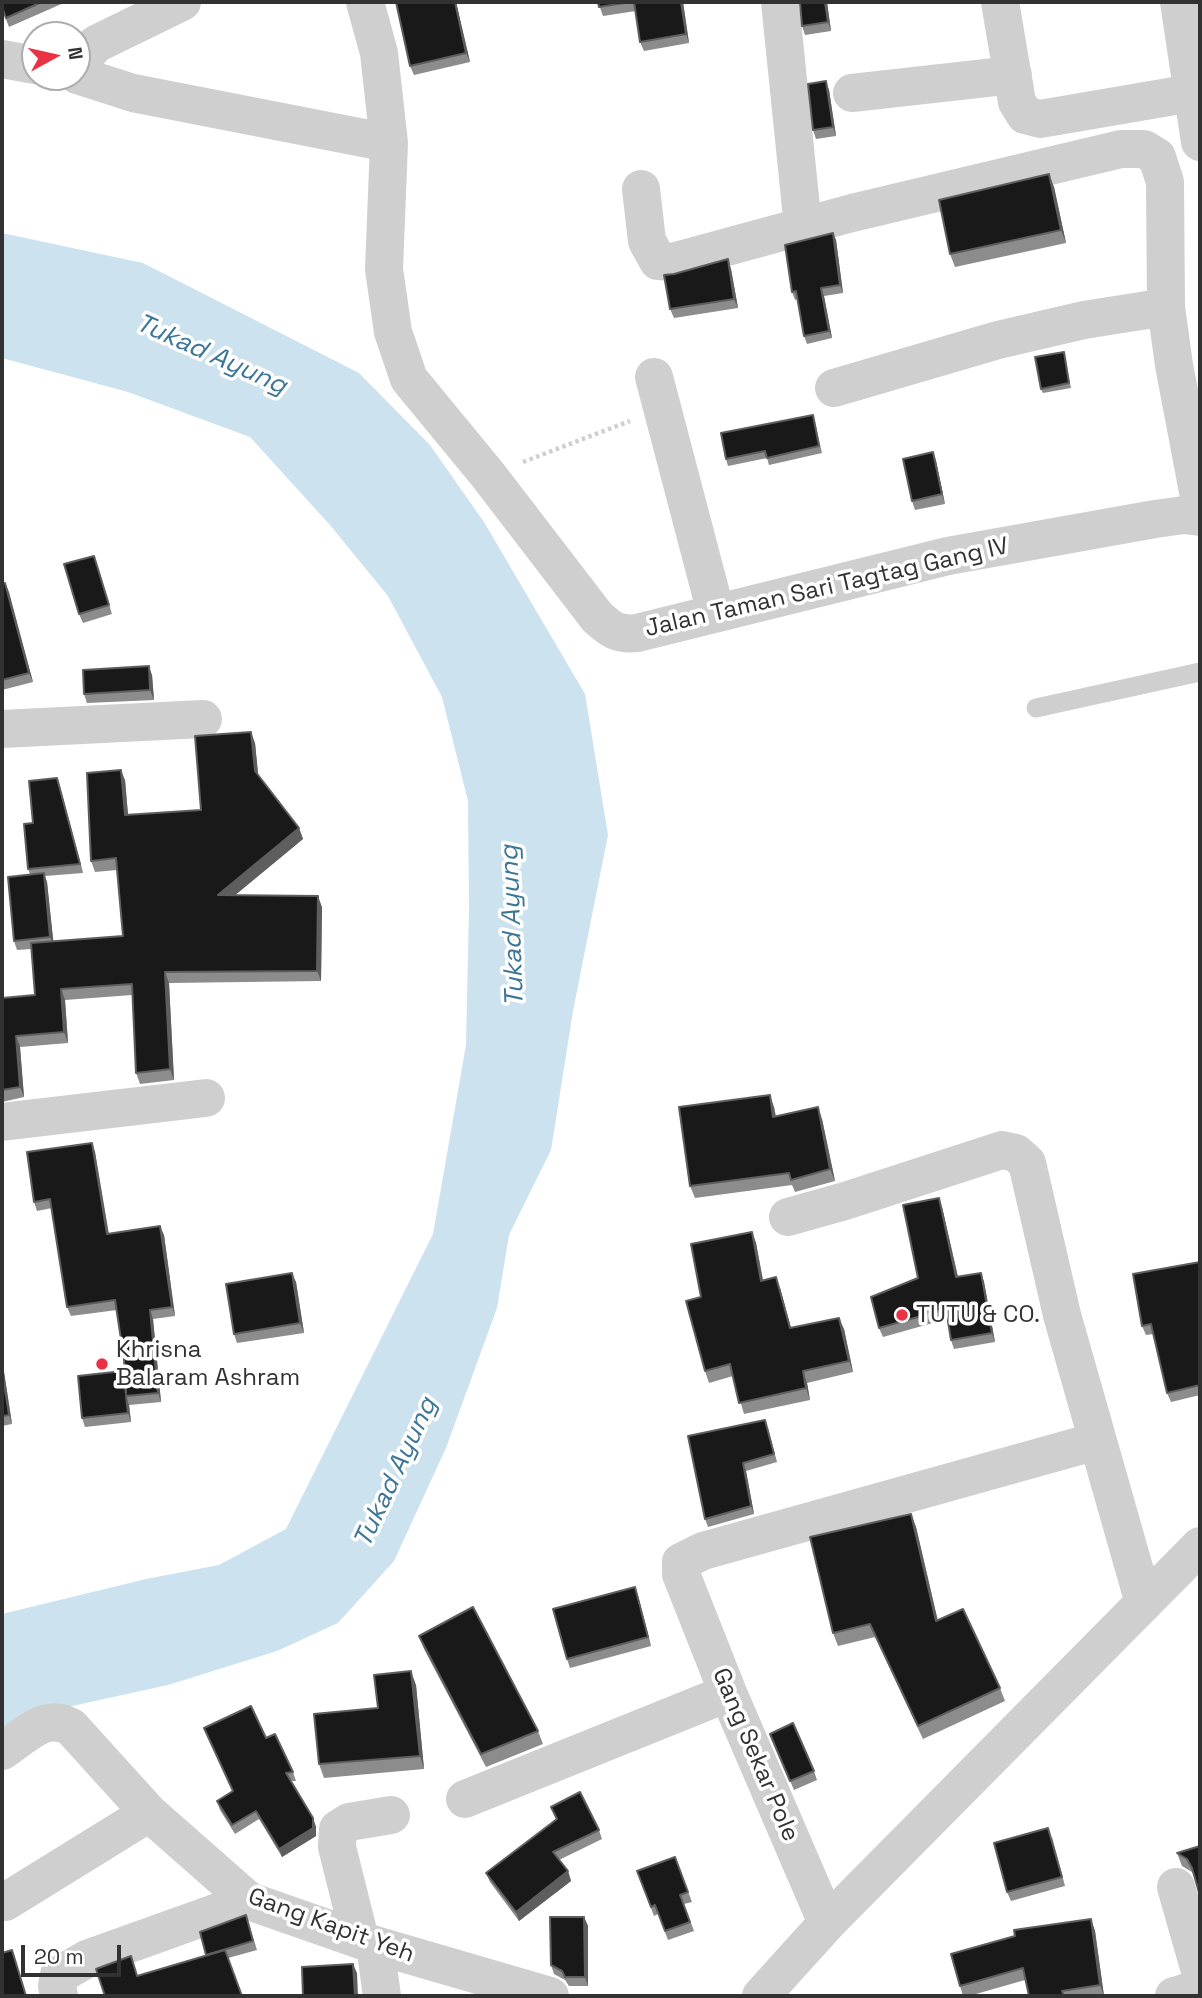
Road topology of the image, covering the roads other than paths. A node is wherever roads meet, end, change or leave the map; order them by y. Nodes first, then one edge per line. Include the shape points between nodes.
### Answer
1 (182, 2) edge
2 (365, 2) edge
3 (780, 2) edge
4 (1000, 2) edge
5 (1179, 2) edge
6 (91, 50) edge
7 (2, 59) edge
8 (21, 62) edge
9 (1013, 75) junction
10 (91, 79) edge
11 (852, 93) dead end
12 (1192, 93) junction
13 (1200, 142) edge
14 (388, 143) junction
15 (641, 189) dead end
16 (803, 227) junction
17 (1166, 307) junction
18 (834, 388) dead end
19 (659, 393) road end
20 (1200, 502) edge
21 (1200, 517) edge
22 (716, 613) junction
23 (1200, 672) edge
24 (1036, 708) dead end
25 (203, 719) dead end
26 (2, 729) edge
27 (206, 1098) dead end
28 (2, 1122) edge
29 (788, 1217) dead end
30 (1097, 1441) junction
31 (1200, 1546) edge
32 (1144, 1604) junction
33 (728, 1693) junction
34 (2, 1751) edge
35 (465, 1799) dead end
36 (149, 1813) junction
37 (391, 1815) dead end
38 (1176, 1887) dead end
39 (249, 1901) junction
40 (5, 1902) dead end
41 (827, 1923) junction
42 (368, 1942) junction
43 (1200, 1971) edge
44 (1200, 1982) edge
45 (59, 1996) edge
46 (382, 1996) edge
47 (550, 1996) edge
48 (761, 1996) edge
49 (1174, 1996) edge

1 - 6 street
2 - 14 street, Jalan Taman Sari Tagtag Gang IV via 379,53
3 - 16 street
4 - 9 street
5 - 12 street
7 - 8 street
9 - 11 street
9 - 12 street via 1017,102 1025,115 1040,119
10 - 14 street via 134,93
12 - 13 street
14 - 22 street, Jalan Taman Sari Tagtag Gang IV via 384,269 393,332 409,380 611,630 621,635 637,633
15 - 16 street via 647,241 658,261 672,262
16 - 17 street via 1121,149 1144,149 1157,157 1165,183
17 - 18 street via 998,340
17 - 20 street
19 - 22 street
21 - 22 street, Jalan Taman Sari Tagtag Gang IV via 1155,519 948,556
23 - 24 lane
25 - 26 street
27 - 28 street
29 - 30 street via 1002,1150 1016,1153 1027,1163
30 - 32 street
30 - 33 street, Gang Sekar Pole via 703,1550 681,1562 685,1587
31 - 32 street
32 - 41 street
33 - 35 street
33 - 41 street, Gang Sekar Pole
34 - 36 street, Gang Kapit Yeh via 43,1724 60,1721 71,1727
36 - 39 street, Gang Kapit Yeh
36 - 40 street
37 - 42 street via 349,1822 338,1829 337,1847
38 - 43 street
39 - 42 street, Gang Kapit Yeh
39 - 45 street via 87,1959 59,1975
41 - 48 street
42 - 46 street
42 - 47 street, Gang Kapit Yeh
44 - 49 street

